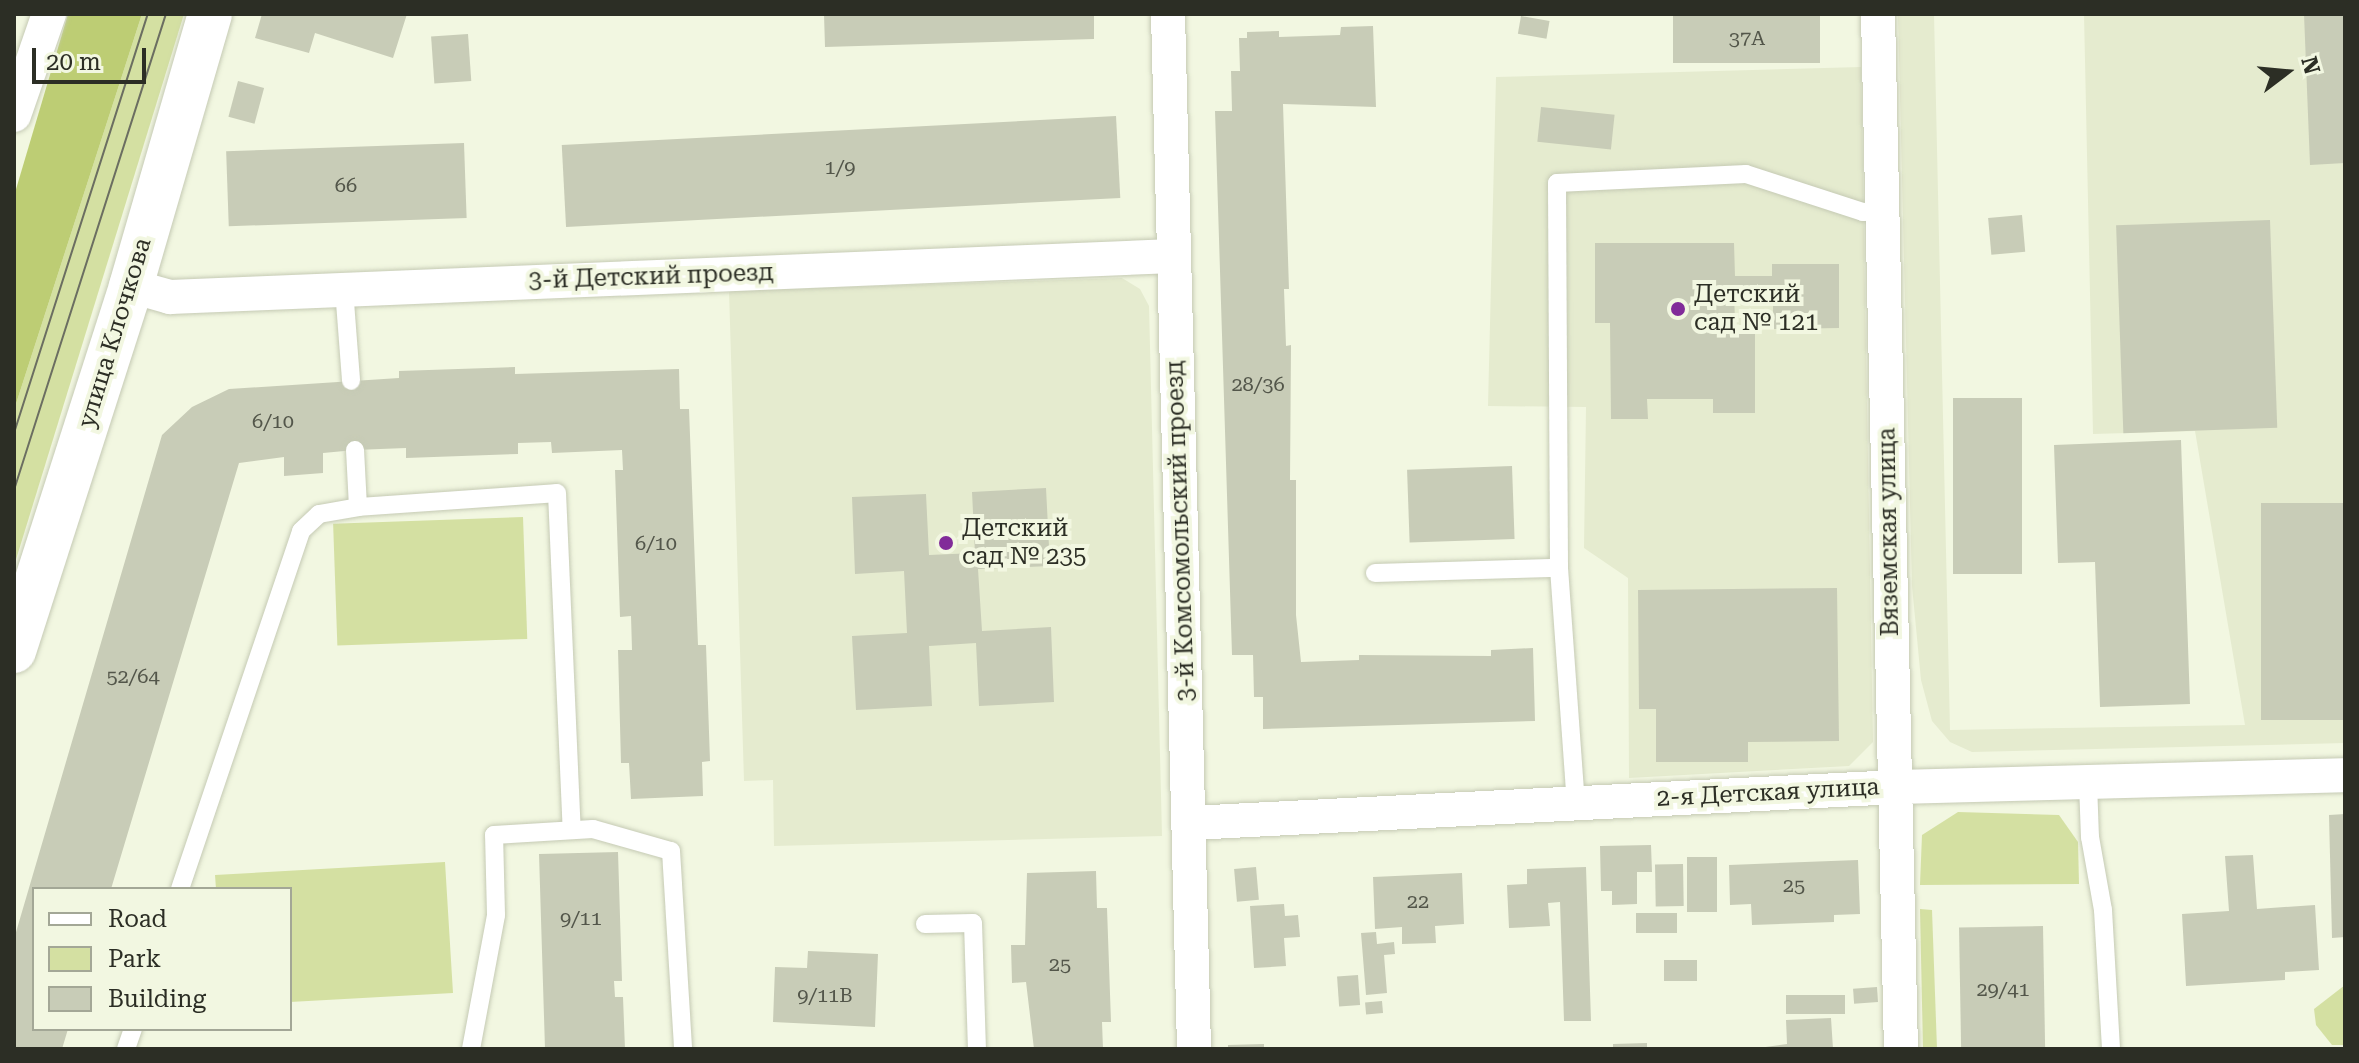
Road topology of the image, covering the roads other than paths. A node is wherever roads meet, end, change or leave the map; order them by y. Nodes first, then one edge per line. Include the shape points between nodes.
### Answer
1 (49, 14) edge
2 (210, 14) edge
3 (1168, 14) edge
4 (1878, 14) edge
5 (14, 115) edge
6 (1883, 211) junction
7 (1173, 256) junction
8 (131, 286) junction
9 (344, 289) junction
10 (351, 381) dead end
11 (355, 450) dead end
12 (358, 507) junction
13 (1559, 568) junction
14 (1375, 573) dead end
15 (14, 651) edge
16 (2345, 775) edge
17 (2088, 783) junction
18 (1896, 787) junction
19 (1576, 803) junction
20 (1191, 823) junction
21 (572, 830) junction
22 (181, 887) edge
23 (925, 924) dead end
24 (471, 1049) edge
25 (683, 1049) edge
26 (977, 1049) edge
27 (1194, 1049) edge
28 (1901, 1049) edge
29 (2111, 1049) edge

1 - 5 street
2 - 8 street, улица Клочкова
3 - 7 street, 3-й Комсомольский проезд
4 - 6 street, Вяземская улица
6 - 13 lane via 1863,212 1746,174 1557,183
6 - 18 street, Вяземская улица
7 - 9 street, 3-й Детский проезд
7 - 20 street, 3-й Комсомольский проезд
8 - 9 street, 3-й Детский проезд via 170,297
8 - 15 street, улица Клочкова
9 - 10 lane
11 - 12 lane
12 - 21 lane via 557,493
12 - 22 lane via 319,514 301,531
13 - 14 lane
13 - 19 lane
16 - 17 street, 2-я Детская улица
17 - 18 street, 2-я Детская улица
17 - 29 lane via 2090,837 2103,910
18 - 19 street, 2-я Детская улица
18 - 28 street, Вяземская улица
19 - 20 street, 2-я Детская улица
20 - 27 street, 3-й Комсомольский проезд
21 - 24 lane via 494,835 496,915
21 - 25 lane via 593,829 671,851
23 - 26 lane via 973,923

